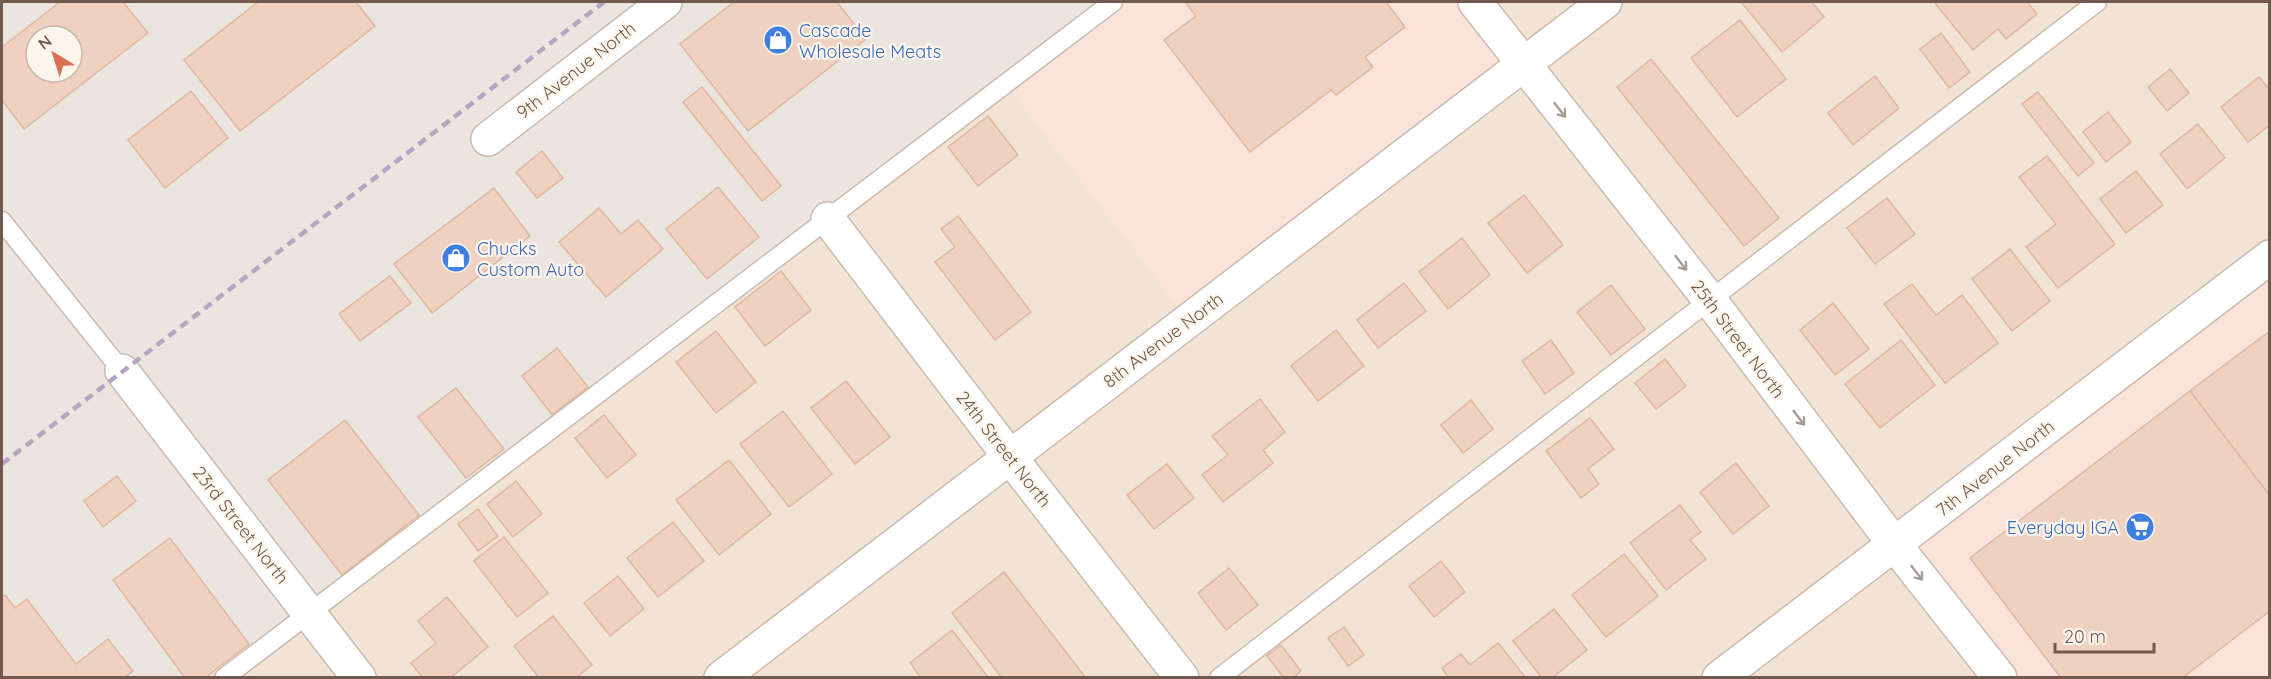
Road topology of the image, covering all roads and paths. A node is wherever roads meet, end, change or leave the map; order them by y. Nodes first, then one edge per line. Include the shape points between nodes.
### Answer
1 (665, 2) edge
2 (1113, 2) edge
3 (1475, 2) edge
4 (1605, 2) edge
5 (2097, 2) edge
6 (1524, 64) junction
7 (488, 140) dead end
8 (828, 219) junction
9 (2, 221) edge
10 (2270, 257) edge
11 (1709, 299) junction
12 (122, 371) joint
13 (1010, 457) junction
14 (1895, 545) junction
15 (309, 612) junction
16 (224, 678) edge
17 (359, 678) edge
18 (720, 678) edge
19 (1182, 678) edge
20 (1219, 678) edge
21 (1719, 678) edge
22 (2000, 678) edge

1 - 7 street, 9th Avenue North
2 - 8 lane
3 - 6 street, 25th Street North
4 - 6 street, 8th Avenue North
5 - 11 lane
6 -> 11 street, 25th Street North
6 - 13 street, 8th Avenue North
8 - 13 street, 24th Street North
8 - 15 lane
9 - 12 lane
10 - 14 street, 7th Avenue North
11 -> 14 street, 25th Street North
11 - 20 lane
12 - 15 street, 23rd Street North
13 - 18 street, 8th Avenue North
13 - 19 street, 24th Street North
14 - 21 street, 7th Avenue North
14 -> 22 street, 25th Street North
15 - 16 lane
15 - 17 street, 23rd Street North

